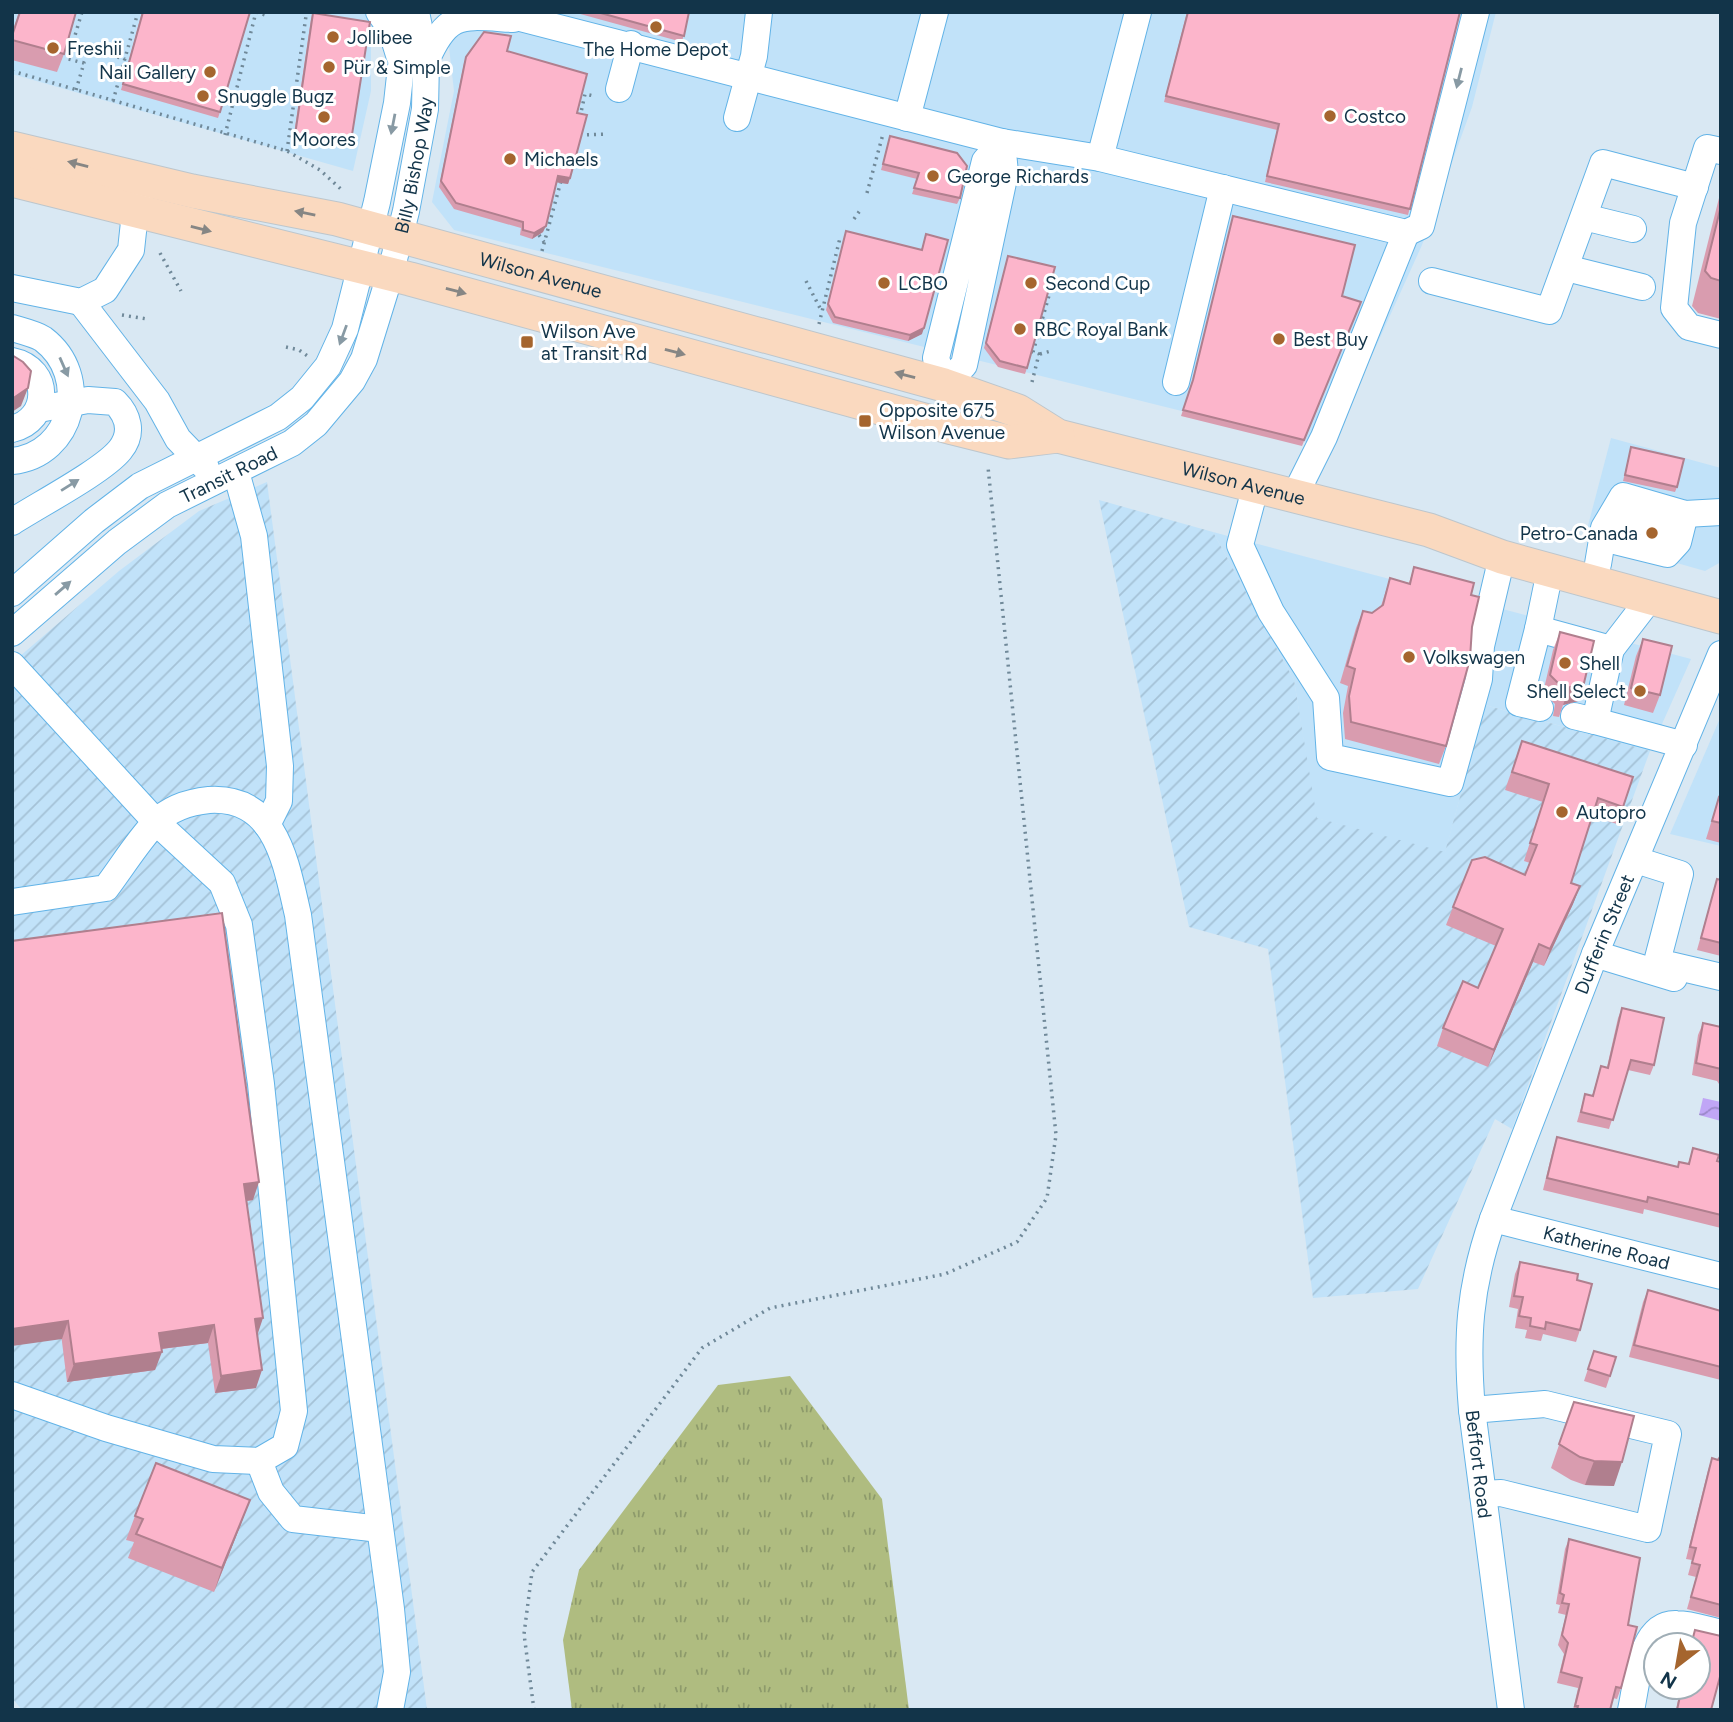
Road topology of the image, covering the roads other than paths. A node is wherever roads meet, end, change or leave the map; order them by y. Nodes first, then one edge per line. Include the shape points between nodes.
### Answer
1 (379, 12) edge
2 (407, 12) edge
3 (416, 12) edge
4 (497, 12) edge
5 (760, 12) edge
6 (935, 12) edge
7 (1138, 12) edge
8 (1476, 12) edge
9 (526, 20) junction
10 (631, 44) junction
11 (400, 56) junction
12 (426, 61) junction
13 (749, 77) junction
14 (607, 93) road end
15 (737, 118) dead end
16 (896, 122) junction
17 (1002, 142) junction
18 (12, 148) edge
19 (1721, 151) edge
20 (1100, 158) junction
21 (12, 180) edge
22 (145, 180) junction
23 (1695, 187) junction
24 (1223, 188) junction
25 (135, 213) junction
26 (1584, 217) junction
27 (1633, 229) dead end
28 (1406, 233) junction
29 (385, 234) junction
30 (1566, 268) junction
31 (375, 272) junction
32 (1432, 281) dead end
33 (1642, 287) dead end
34 (12, 288) edge
35 (81, 302) junction
36 (12, 328) edge
37 (1721, 335) edge
38 (12, 361) edge
39 (1176, 382) dead end
40 (944, 384) junction
41 (73, 403) junction
42 (39, 409) junction
43 (934, 423) junction
44 (12, 429) edge
45 (1058, 436) junction
46 (196, 457) junction
47 (12, 461) edge
48 (227, 475) junction
49 (1256, 485) junction
50 (1295, 495) junction
51 (1721, 512) edge
52 (12, 522) edge
53 (1683, 523) junction
54 (1429, 530) junction
55 (1600, 551) junction
56 (1502, 557) junction
57 (1550, 571) junction
58 (12, 593) edge
59 (1721, 595) edge
60 (1650, 597) junction
61 (1721, 617) edge
62 (1538, 629) junction
63 (12, 633) edge
64 (1611, 649) junction
65 (1721, 654) edge
66 (12, 665) edge
67 (1536, 693) dead end
68 (1684, 745) junction
69 (156, 822) junction
70 (267, 825) junction
71 (1636, 860) junction
72 (12, 902) edge
73 (1595, 954) junction
74 (1687, 975) junction
75 (1721, 977) edge
76 (1721, 990) edge
77 (1493, 1219) junction
78 (1721, 1276) edge
79 (12, 1395) edge
80 (1472, 1410) junction
81 (259, 1461) junction
82 (1483, 1494) junction
83 (380, 1529) junction
84 (1721, 1633) edge
85 (390, 1710) edge
86 (1511, 1710) edge
87 (1631, 1710) edge

1 - 11 street via 391,29
2 - 11 street, Billy Bishop Way
3 - 12 street, Billy Bishop Way
4 - 9 street
5 - 13 street
6 - 16 street
7 - 20 street
8 -> 28 street via 1421,226
9 - 10 street
9 - 12 street via 467,16 437,35
10 - 13 street
10 - 14 street
11 -> 29 street, Billy Bishop Way
12 - 29 street, Billy Bishop Way via 425,109
13 - 15 street
13 - 16 street
16 - 17 street
17 - 20 street
17 - 40 street via 1005,173 964,365
22 -> 18 main road, Wilson Avenue
19 - 23 street via 1707,148
20 - 24 street
21 - 25 main road, Wilson Avenue
22 - 25 street
29 -> 22 main road, Wilson Avenue via 337,219
23 - 26 street via 1603,163
23 - 37 street via 1683,223 1674,309 1689,327
24 - 28 street
24 - 39 street
25 -> 31 main road, Wilson Avenue
25 - 35 street via 131,250 114,280
26 - 27 street
26 - 30 street
28 - 50 street via 1324,437
29 - 31 street, Billy Bishop Way
40 -> 29 main road, Wilson Avenue
30 - 32 street via 1549,311
30 - 33 street
31 -> 43 main road, Wilson Avenue
31 -> 46 street, Transit Road via 317,382 278,418
31 - 48 street, Transit Road via 364,359 338,400 292,443
34 - 35 street
35 - 46 street via 157,401 178,439
36 -> 41 street via 42,338 62,359
38 - 42 street via 29,367 37,376
40 - 43 main road
40 - 45 main road, Wilson Avenue via 1018,411
41 - 42 street
41 - 47 street via 54,442 30,459
52 -> 41 street via 104,463 127,436 128,422 115,402
42 - 44 street via 30,423
43 - 45 main road, Wilson Avenue via 1009,442
45 - 49 main road, Wilson Avenue
46 - 48 street
46 - 58 street, Transit Road via 161,473 118,502
63 -> 48 street, Transit Road via 144,521
48 - 70 street via 254,536 280,766 279,801
49 - 50 main road, Wilson Avenue
49 - 56 street via 1240,545 1271,612 1326,698 1330,757 1450,783 1479,680 1481,646
50 - 54 main road, Wilson Avenue
51 - 53 street
53 - 55 street via 1678,542 1667,555
53 - 55 street via 1623,496
54 - 55 main road, Wilson Avenue
54 - 56 main road, Wilson Avenue
55 - 59 main road, Wilson Avenue
56 - 57 main road, Wilson Avenue
57 - 60 main road, Wilson Avenue
57 - 62 street
60 - 61 main road, Wilson Avenue
60 - 64 street
62 - 64 street
62 - 67 street via 1541,657
64 - 68 street via 1595,673 1587,709
65 - 68 street, Dufferin Street
66 - 69 street
68 - 71 street, Dufferin Street
69 - 70 street via 181,806 229,800 253,811
69 - 72 street via 106,888
69 - 81 street via 222,883 239,925 261,1084 294,1411 285,1446
70 - 83 street via 284,856 298,915
71 - 73 street, Dufferin Street
71 - 74 street via 1679,874 1657,962
73 - 74 street via 1618,964
73 - 77 street, Dufferin Street
74 - 75 street
74 - 76 street
77 - 78 street, Katherine Road
77 - 80 street, Beffort Road via 1471,1294 1468,1362
79 - 81 street via 213,1459
80 - 82 street, Beffort Road
80 - 82 street via 1545,1405 1668,1434 1648,1529 1501,1493
81 - 83 street via 271,1492 293,1519
82 - 86 street, Beffort Road
83 - 85 street via 397,1672
84 - 87 street via 1677,1623 1658,1629 1649,1640

